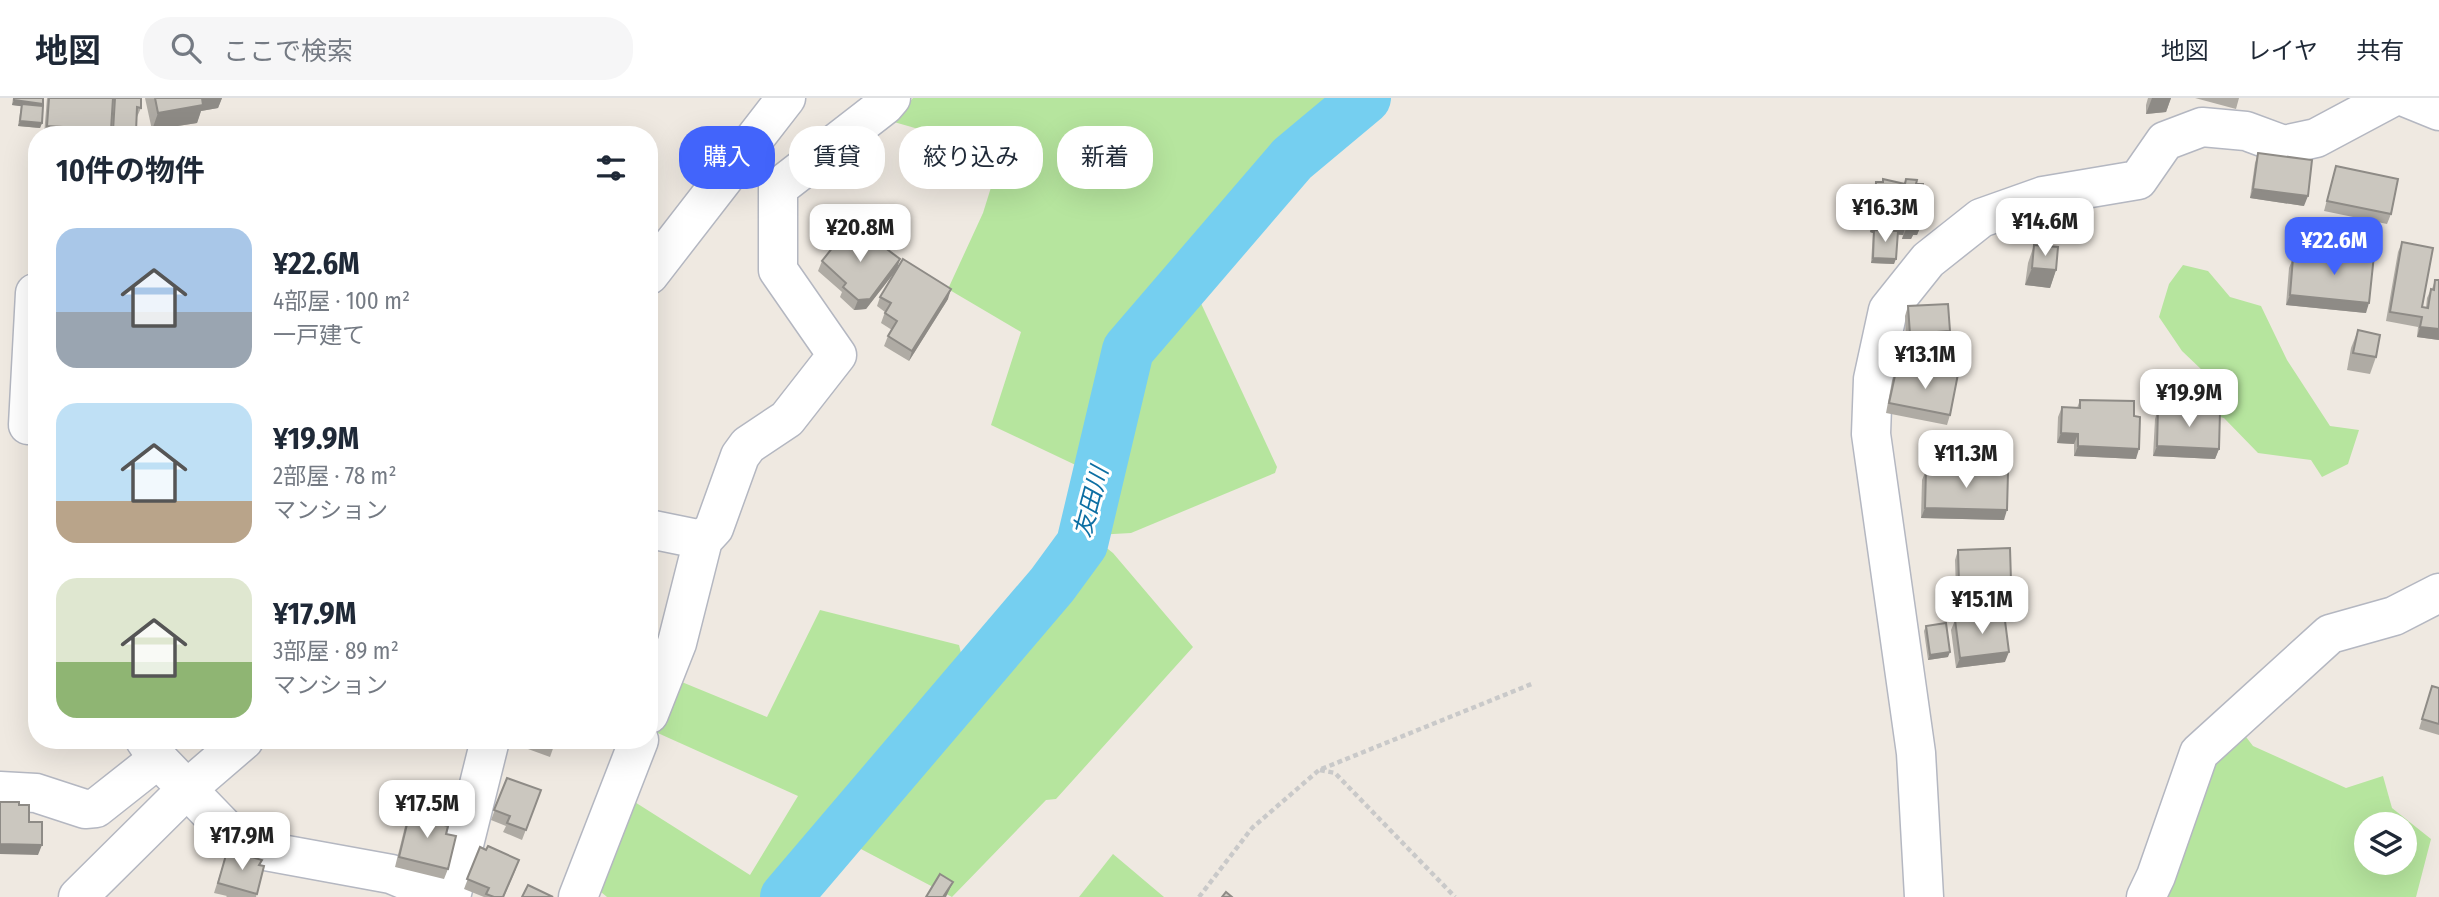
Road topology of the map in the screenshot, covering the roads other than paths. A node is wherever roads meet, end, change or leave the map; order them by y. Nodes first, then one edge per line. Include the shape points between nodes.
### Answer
1 (786, 98) edge
2 (2391, 98) edge
3 (2407, 98) edge
4 (884, 100) edge
5 (2439, 111) edge
6 (658, 263) edge
7 (28, 364) edge
8 (22, 424) edge
9 (658, 531) edge
10 (703, 540) junction
11 (2439, 593) edge
12 (658, 692) edge
13 (234, 749) edge
14 (488, 749) edge
15 (636, 749) edge
16 (151, 750) edge
17 (187, 789) junction
18 (0, 791) edge
19 (78, 897) edge
20 (448, 897) edge
21 (578, 897) edge
22 (1924, 897) edge
23 (2146, 897) edge

1 - 6 street
2 - 22 street via 2316,138 2284,145 2246,131 2202,127 2165,141 2138,180 2043,196 1981,218 1928,260 1888,310 1873,379 1871,434 1916,753
3 - 5 street
4 - 10 street via 778,188 778,270 837,355 787,419 748,445 740,456 714,528
7 - 8 street
9 - 10 street
10 - 12 street via 677,643
11 - 23 street via 2394,616 2330,634 2199,753
13 - 17 street
14 - 20 street
15 - 21 street
16 - 17 street
16 - 18 street via 96,808 85,810 36,793
17 - 19 street
17 - 20 street via 243,847 391,874

